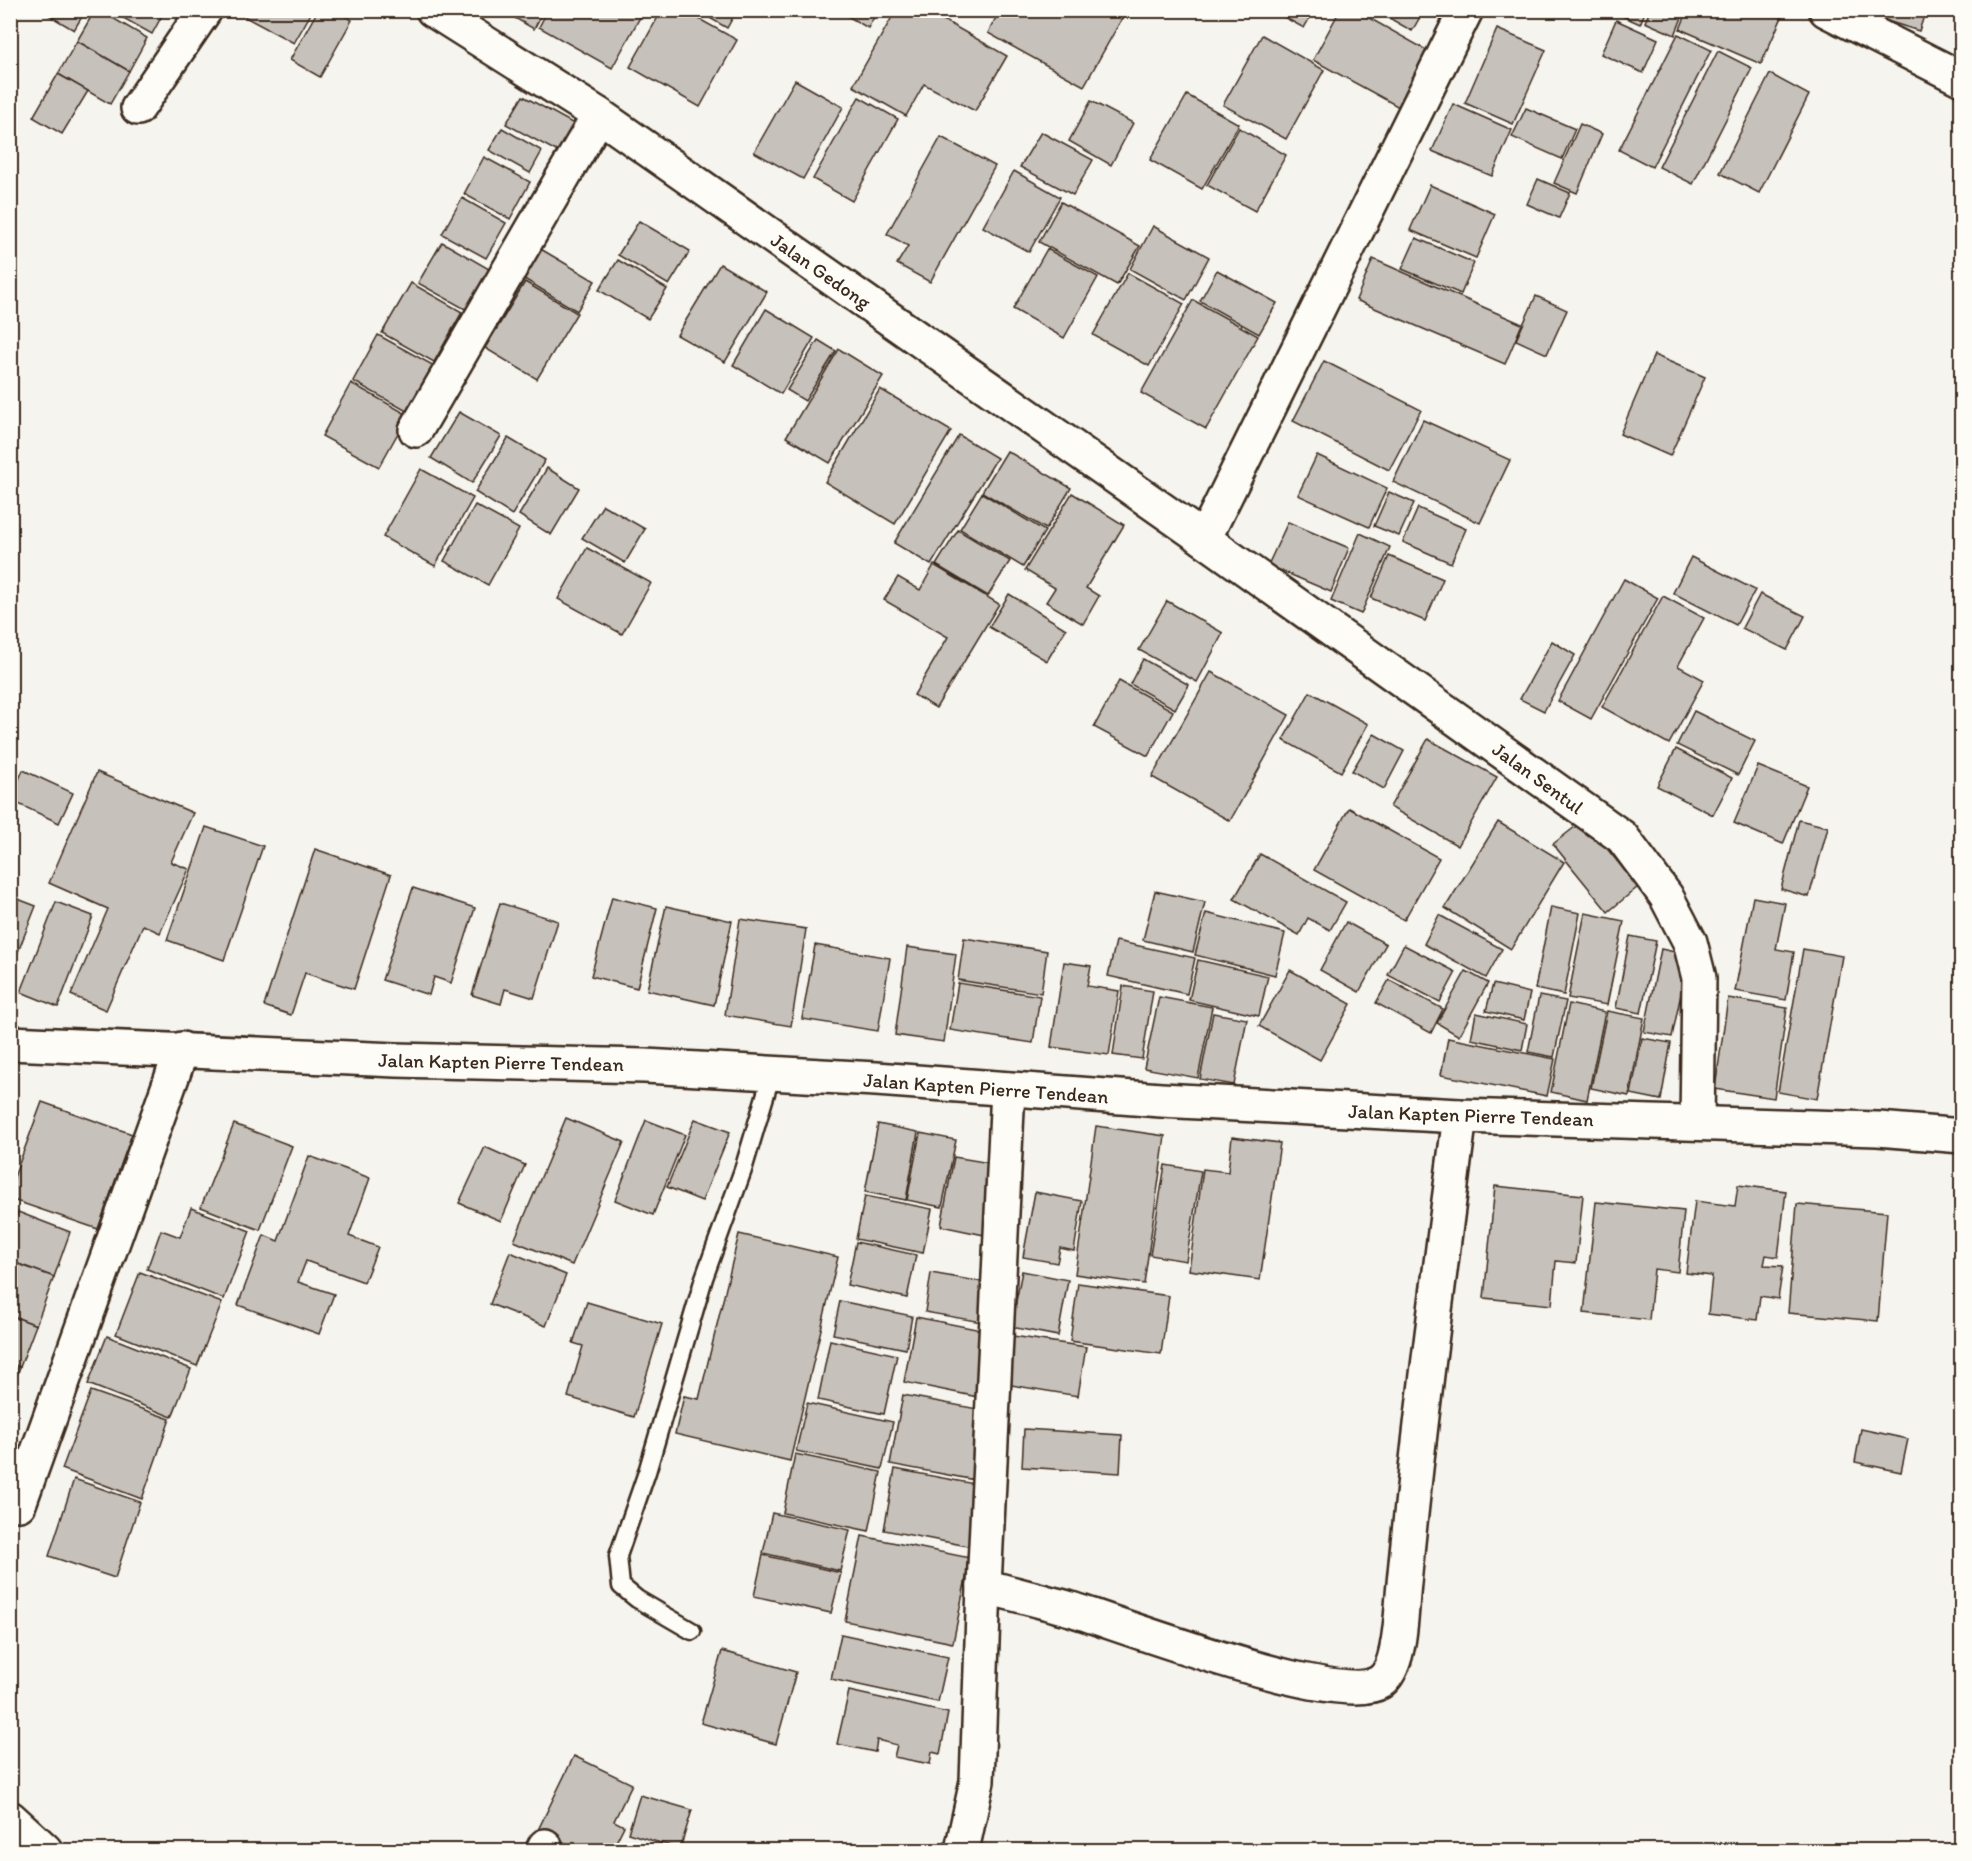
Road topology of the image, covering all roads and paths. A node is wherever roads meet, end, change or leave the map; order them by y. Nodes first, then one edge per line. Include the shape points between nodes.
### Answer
1 (205, 10) edge
2 (433, 10) edge
3 (1466, 10) edge
4 (1826, 10) edge
5 (1962, 79) edge
6 (138, 108) dead end
7 (599, 115) junction
8 (416, 430) dead end
9 (1204, 539) junction
10 (10, 1043) edge
11 (182, 1049) junction
12 (772, 1073) junction
13 (1008, 1089) junction
14 (1460, 1116) junction
15 (1697, 1123) junction
16 (1962, 1136) edge
17 (19, 1504) dead end
18 (984, 1586) junction
19 (692, 1631) dead end
20 (10, 1818) edge
21 (45, 1851) edge
22 (962, 1851) edge

1 - 6 street
2 - 7 street, Jalan Gedong
3 - 9 street
4 - 5 street
7 - 8 street
7 - 9 street, Jalan Gedong
9 - 15 street, Jalan Sentul via 1622,837 1660,887 1690,942 1699,978
10 - 11 street, Jalan Kapten Pierre Tendean
11 - 12 street, Jalan Kapten Pierre Tendean
11 - 17 street
12 - 13 street, Jalan Kapten Pierre Tendean
12 - 19 lane via 618,1556 621,1586
13 - 14 street, Jalan Kapten Pierre Tendean
13 - 18 street
14 - 15 street, Jalan Kapten Pierre Tendean
14 - 18 street via 1411,1503 1398,1642 1392,1669 1380,1683 1326,1686 1260,1671
15 - 16 street, Jalan Kapten Pierre Tendean
18 - 22 street via 977,1781
20 - 21 street

